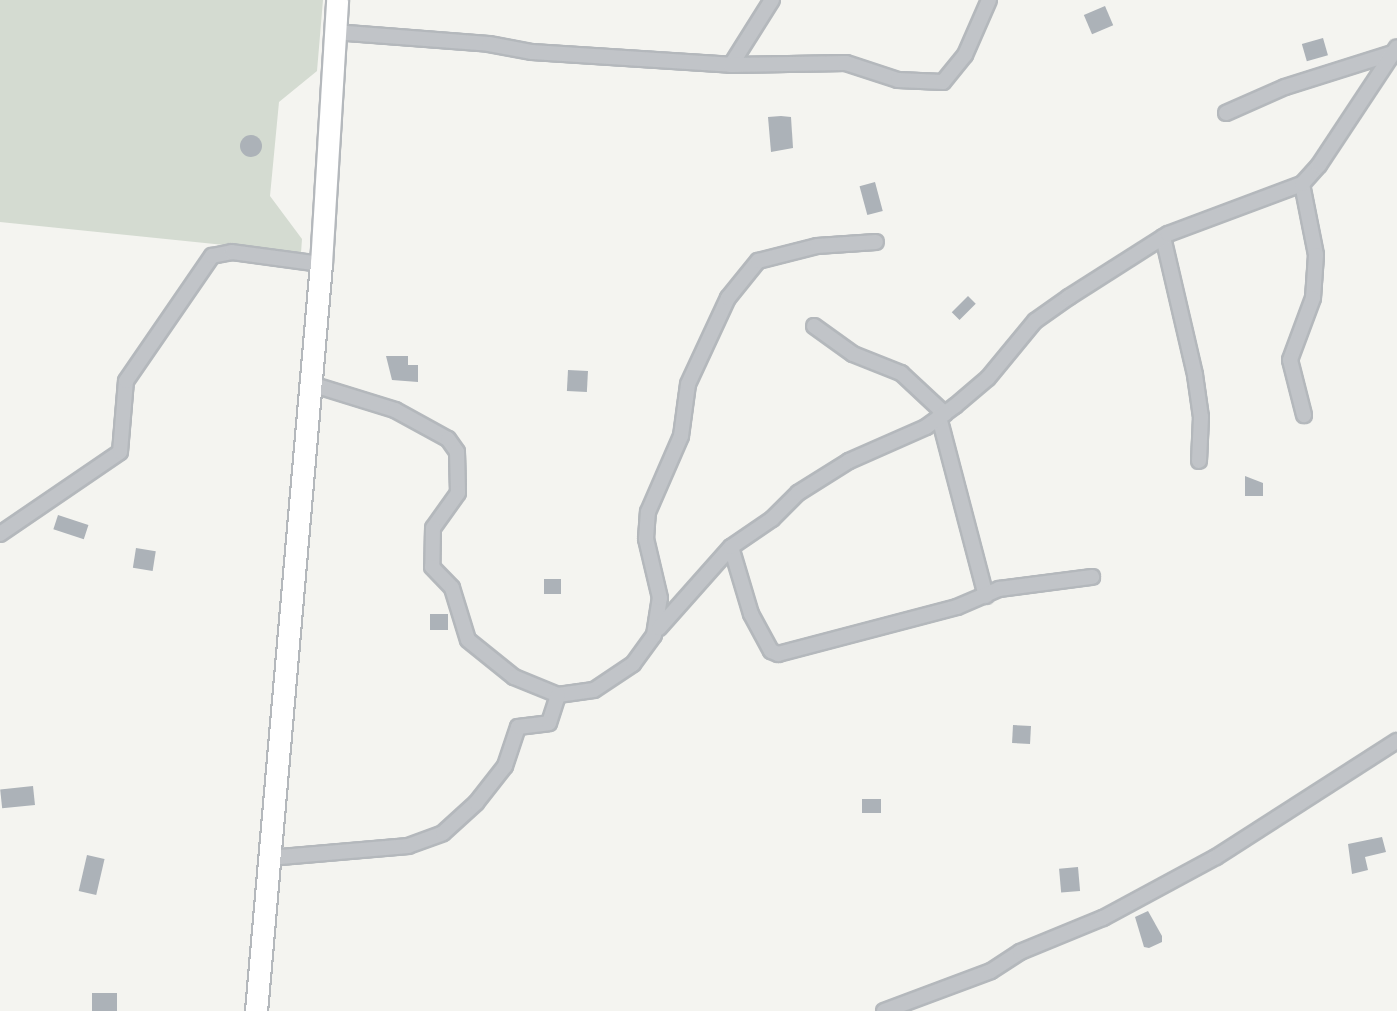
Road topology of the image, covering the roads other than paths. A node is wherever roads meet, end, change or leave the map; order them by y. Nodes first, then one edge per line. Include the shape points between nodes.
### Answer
1 (337, 0) edge
2 (772, 0) edge
3 (989, 0) edge
4 (334, 32) junction
5 (1395, 50) edge
6 (731, 65) junction
7 (1226, 113) dead end
8 (1302, 184) junction
9 (1163, 237) junction
10 (876, 242) dead end
11 (321, 264) junction
12 (814, 326) dead end
13 (310, 384) junction
14 (1304, 415) dead end
15 (942, 416) junction
16 (1199, 460) dead end
17 (0, 534) edge
18 (732, 547) junction
19 (1092, 576) dead end
20 (659, 588) junction
21 (684, 596) junction
22 (986, 596) junction
23 (654, 635) junction
24 (558, 695) junction
25 (1397, 741) edge
26 (269, 858) junction
27 (256, 1011) edge
28 (884, 1011) edge

1 - 4 street
2 - 6 street
3 - 6 street via 965,55 943,82 898,80 846,63
4 - 6 street via 489,44 531,52
4 - 11 street
5 - 7 street via 1284,87
5 - 8 street via 1320,165
8 - 9 street
8 - 14 street via 1316,255 1313,298 1290,360
9 - 15 street via 1035,321 988,378
9 - 16 street via 1195,375 1201,417
10 - 20 street via 817,246 758,261 728,298 688,383 681,436 648,512 646,538
11 - 13 street
11 - 17 street via 232,252 212,256 126,382 120,452
12 - 15 street via 853,354 901,373
13 - 24 street via 413,417 453,445 458,493 433,528 432,567 452,588 474,648 514,677
13 - 26 street
15 - 18 street via 820,478
15 - 22 street
18 - 21 street
18 - 22 street via 751,614 771,652 778,654
19 - 22 street via 999,589
20 - 21 street via 669,596
20 - 23 street
21 - 23 street
23 - 24 street via 617,677 594,690
24 - 26 street via 549,723 518,727 505,766 443,833 408,846
25 - 28 street via 1216,857 1103,918 1020,952 991,971
26 - 27 street

